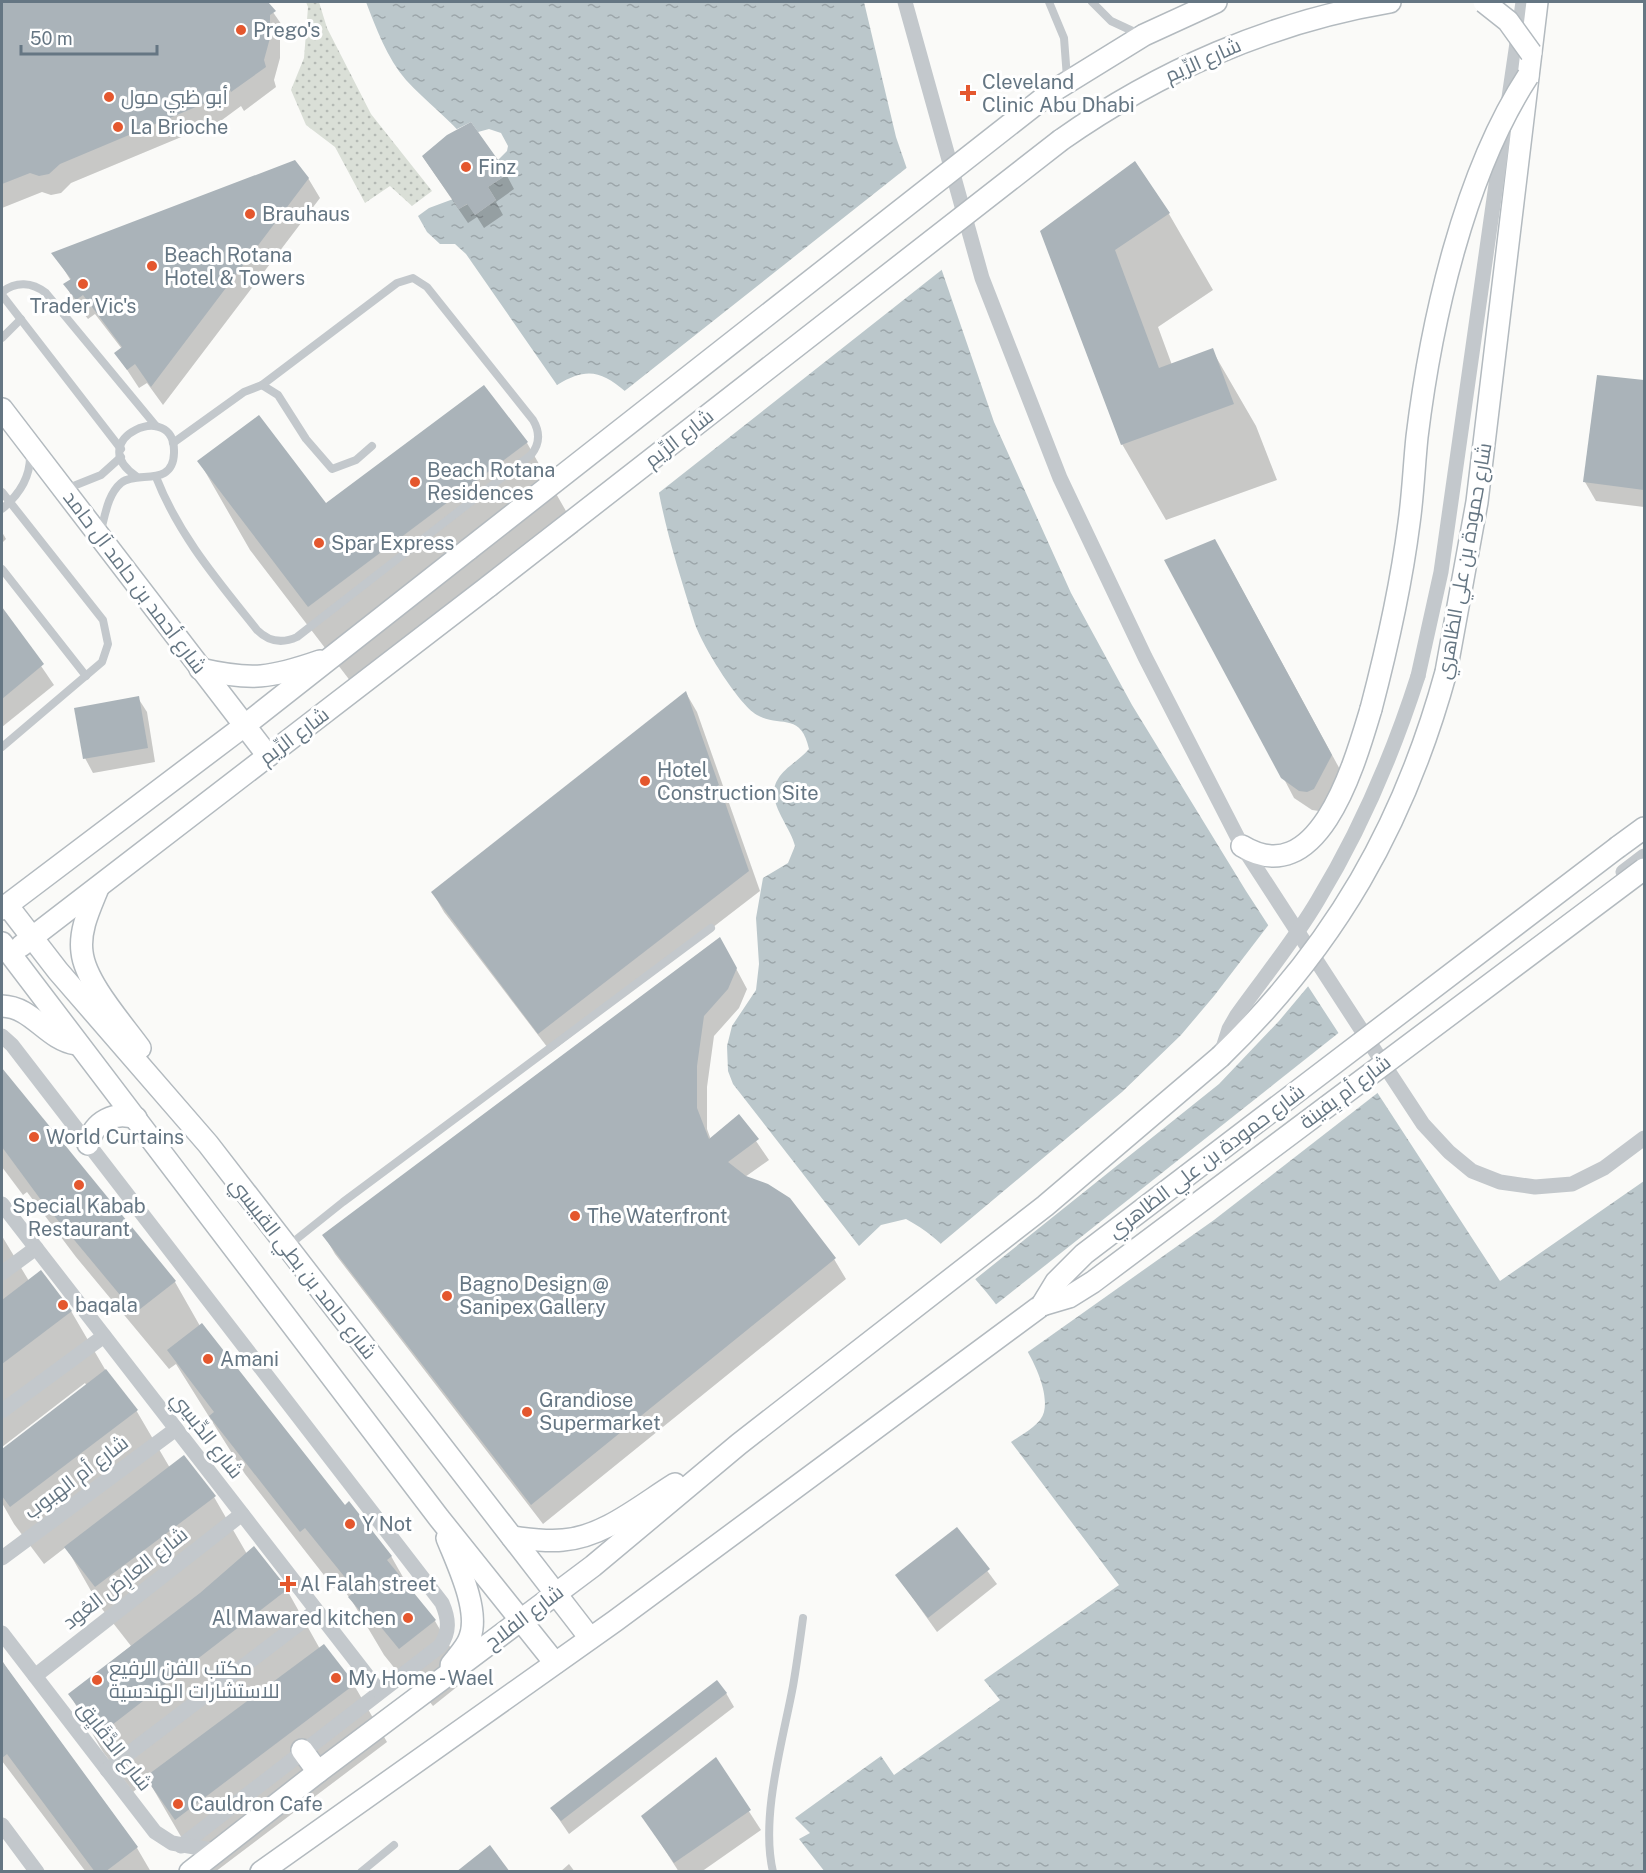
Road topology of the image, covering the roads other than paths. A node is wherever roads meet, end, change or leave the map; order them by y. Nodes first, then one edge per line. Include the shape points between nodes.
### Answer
1 (905, 2) edge
2 (1049, 2) edge
3 (1092, 2) edge
4 (1216, 2) edge
5 (1390, 2) edge
6 (1484, 2) edge
7 (1527, 2) edge
8 (1144, 35) junction
9 (1531, 53) junction
10 (1528, 76) junction
11 (1067, 81) junction
12 (2, 294) edge
13 (21, 320) junction
14 (2, 338) edge
15 (262, 385) junction
16 (2, 409) edge
17 (156, 426) junction
18 (173, 444) junction
19 (30, 446) junction
20 (372, 446) dead end
21 (121, 453) junction
22 (136, 476) junction
23 (156, 477) junction
24 (64, 489) junction
25 (2, 492) edge
26 (10, 502) junction
27 (2, 509) edge
28 (100, 535) junction
29 (2, 569) edge
30 (335, 656) junction
31 (200, 669) junction
32 (86, 676) junction
33 (244, 726) junction
34 (2, 747) edge
35 (268, 756) junction
36 (1644, 828) edge
37 (1644, 835) edge
38 (1242, 846) junction
39 (1618, 847) junction
40 (1644, 856) edge
41 (1644, 869) edge
42 (99, 885) junction
43 (4, 907) edge
44 (711, 928) dead end
45 (32, 937) junction
46 (6, 949) edge
47 (2, 1006) edge
48 (2, 1036) edge
49 (77, 1044) junction
50 (1220, 1057) junction
51 (1379, 1057) junction
52 (136, 1118) junction
53 (1644, 1138) edge
54 (88, 1144) junction
55 (208, 1144) junction
56 (2, 1204) edge
57 (287, 1247) junction
58 (36, 1248) junction
59 (2, 1273) edge
60 (1042, 1305) junction
61 (104, 1335) junction
62 (2, 1411) edge
63 (176, 1429) junction
64 (740, 1444) junction
65 (242, 1514) junction
66 (439, 1518) junction
67 (512, 1537) junction
68 (2, 1558) edge
69 (556, 1594) junction
70 (316, 1611) junction
71 (803, 1618) dead end
72 (521, 1619) junction
73 (2, 1633) edge
74 (590, 1638) junction
75 (555, 1663) junction
76 (35, 1676) junction
77 (442, 1678) junction
78 (379, 1691) junction
79 (302, 1750) junction
80 (107, 1770) junction
81 (318, 1772) junction
82 (2, 1825) edge
83 (394, 1845) dead end
84 (181, 1846) junction
85 (217, 1851) junction
86 (37, 1872) edge
87 (190, 1872) edge
88 (261, 1872) edge
89 (361, 1872) edge
90 (773, 1872) edge

1 - 38 street via 982,278 1060,478 1145,657
2 - 11 lane via 1064,38
3 - 8 lane via 1111,21
4 - 8 main road, شارع الرِّيم
5 - 35 main road, شارع الرِّيم, bridge via 1327,15 1237,44 1110,107 1061,140
6 - 9 main road, bridge via 1508,21
7 - 9 main road, شارع حمودة بن علي الظاهري
7 - 50 street, شارع حمودة بن علي الظاهري, bridge via 1441,572 1418,676 1389,760 1352,840 1295,936 1237,1016
8 - 11 main road, شارع الرِّيم
9 - 10 main road, شارع حمودة بن علي الظاهري
10 - 38 main road, bridge via 1487,154 1442,303 1421,409 1403,565 1371,709 1345,781 1310,842 1281,856 1260,854
10 - 50 main road, شارع حمودة بن علي الظاهري, bridge via 1477,502 1458,618 1435,711 1404,798 1356,892 1282,994
11 - 30 main road, شارع الرِّيم, bridge
12 - 13 lane
12 - 17 lane via 23,284 46,293
13 - 14 lane
13 - 21 lane
15 - 18 lane via 244,392
15 - 20 lane via 278,395 306,439 332,469 356,460
15 - 23 lane via 397,283 413,278 427,287 533,420 538,444 531,455 297,637 282,641 268,639 257,630 202,562 176,521
16 - 19 main road, شارع أحمد بن حامد آل حامد
17 - 18 lane via 164,430
17 - 21 lane via 133,429 123,441
18 - 23 lane via 169,467
19 - 24 main road, شارع أحمد بن حامد آل حامد
19 - 26 lane via 26,481
21 - 22 lane via 124,465
21 - 24 lane via 101,475
22 - 23 lane
22 - 28 lane via 114,491
24 - 28 main road, شارع أحمد بن حامد آل حامد
25 - 26 lane
26 - 27 lane
26 - 32 lane via 106,628 106,653
28 - 31 main road, شارع أحمد بن حامد آل حامد
29 - 32 lane
30 - 31 main road via 269,677 239,678
30 - 33 main road, شارع الرِّيم
31 - 33 main road, شارع أحمد بن حامد آل حامد
32 - 34 lane
33 - 35 main road, شارع أحمد بن حامد آل حامد
33 - 43 main road, شارع الرِّيم
35 - 42 main road, شارع الرِّيم
36 - 39 main road, شارع حمودة بن علي الظاهري
37 - 39 street
38 - 51 street
39 - 60 main road, شارع حمودة بن علي الظاهري, bridge via 1084,1254 1060,1277
40 - 51 street
41 - 60 main road, شارع أم يِفينة, bridge via 1094,1282 1069,1297
42 - 45 main road, شارع الرِّيم
42 - 55 main road via 87,914 82,952 92,980
43 - 45 main road, شارع حامد بن بطي القبيسي
44 - 57 lane
45 - 46 main road, شارع الرِّيم
45 - 55 main road, شارع حامد بن بطي القبيسي
46 - 49 main road, شارع حامد بن بطي القبيسي
47 - 49 main road via 19,1008 55,1037
48 - 54 street
49 - 52 main road, شارع حامد بن بطي القبيسي
50 - 64 main road, شارع حمودة بن علي الظاهري via 1045,1206
51 - 53 street via 1423,1124 1449,1152 1472,1171 1500,1182 1535,1187 1572,1184 1604,1168
52 - 54 main road via 119,1115 102,1121
52 - 66 main road, شارع حامد بن بطي القبيسي
54 - 78 street via 442,1603 448,1624 447,1636 440,1646
55 - 57 main road, شارع حامد بن بطي القبيسي
56 - 58 street, شارع الدِّبسِي
57 - 67 main road, شارع حامد بن بطي القبيسي
58 - 59 street
58 - 61 street, شارع الدِّبسِي
60 - 74 main road, شارع حمودة بن علي الظاهري
61 - 62 street
61 - 63 street, شارع الدِّبسِي
63 - 65 street, شارع الدِّبسِي
63 - 68 street, شارع أم الهبوب
64 - 67 main road via 601,1530 566,1540
64 - 69 main road, شارع الفلاح
65 - 70 street, شارع الدِّبسِي
65 - 76 street, شارع العارِض العُود
66 - 72 main road, شارع حامد بن بطي القبيسي
66 - 77 main road via 466,1588 471,1625 470,1637
67 - 69 main road, شارع حامد بن بطي القبيسي
69 - 72 main road, شارع الفلاح
69 - 74 main road, شارع حامد بن بطي القبيسي
70 - 78 street, شارع الدِّبسِي
70 - 80 street
71 - 90 lane via 773,1782
72 - 75 main road, شارع حامد بن بطي القبيسي
72 - 77 main road, شارع الفلاح
73 - 76 street, شارع الدَّقَايِق
74 - 75 main road
75 - 88 main road
76 - 80 street, شارع الدَّقَايِق
77 - 81 main road, شارع الفلاح
78 - 79 street
79 - 81 main road
79 - 84 street
80 - 84 street, شارع الدَّقَايِق via 155,1832
81 - 85 main road, شارع الفلاح
82 - 86 street
83 - 89 lane
84 - 85 street, شارع الدَّقَايِق
85 - 87 main road, شارع الفلاح

